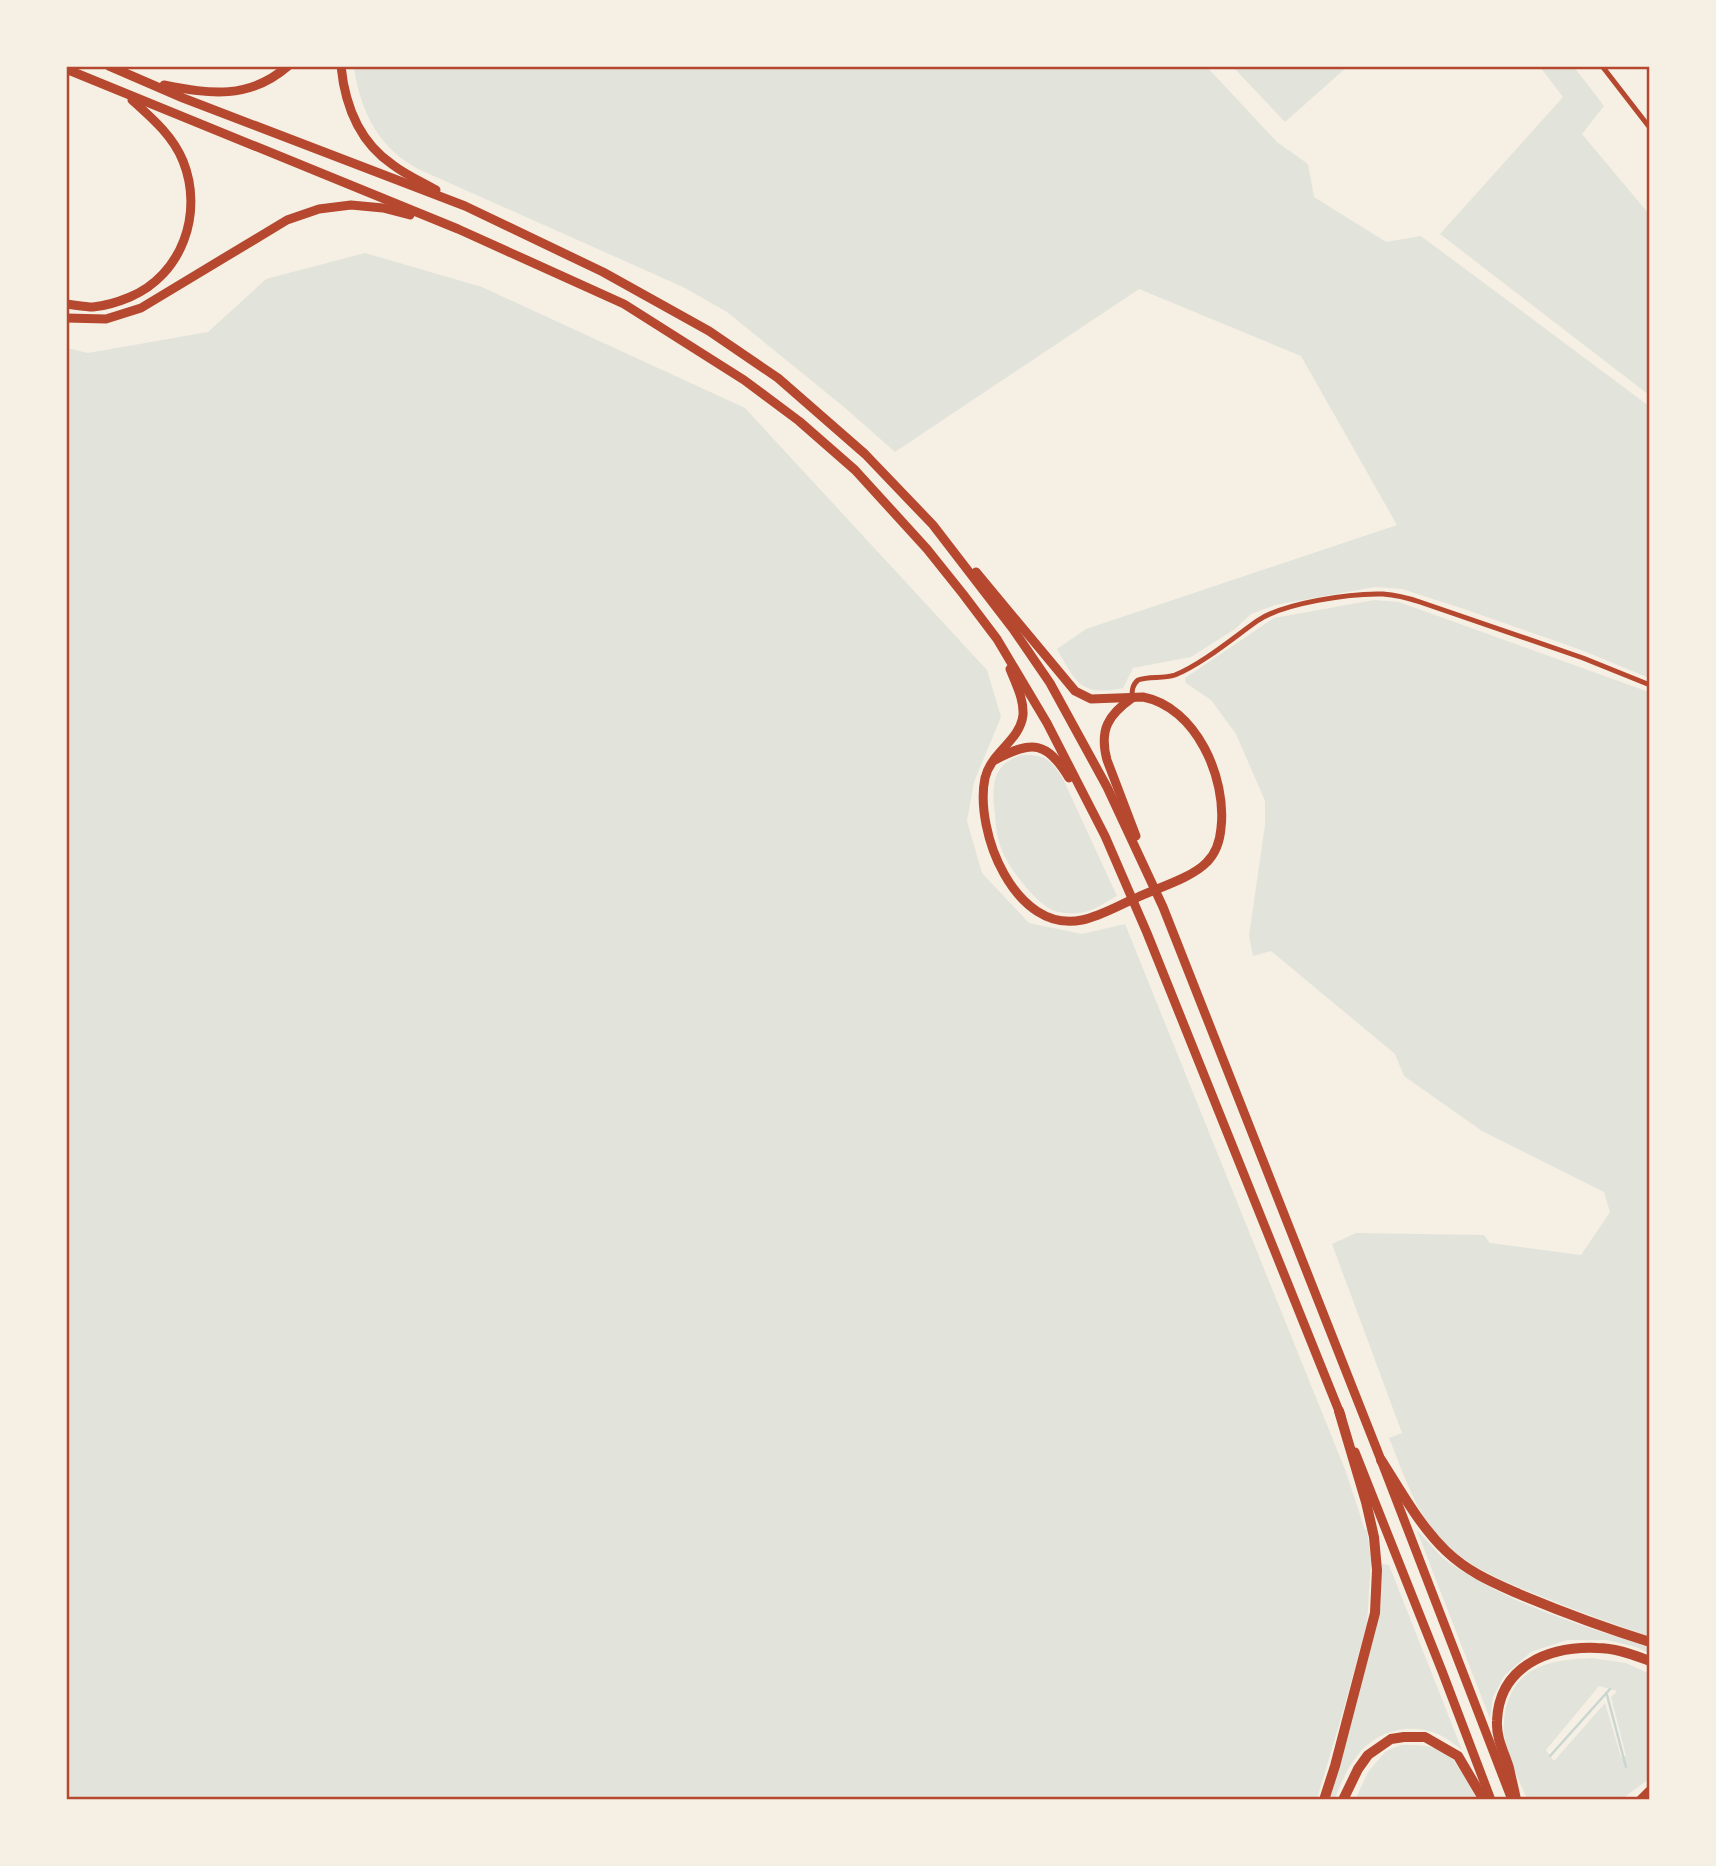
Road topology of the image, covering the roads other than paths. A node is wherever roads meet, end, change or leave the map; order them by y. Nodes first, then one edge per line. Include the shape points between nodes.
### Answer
1 (109, 66) edge
2 (288, 66) edge
3 (341, 66) edge
4 (1602, 66) edge
5 (66, 69) edge
6 (147, 82) junction
7 (126, 94) junction
8 (1650, 128) edge
9 (465, 206) junction
10 (458, 229) junction
11 (66, 304) edge
12 (66, 318) edge
13 (933, 525) junction
14 (997, 639) junction
15 (1650, 685) edge
16 (1132, 698) junction
17 (993, 761) junction
18 (1105, 836) junction
19 (1163, 907) junction
20 (1339, 1411) junction
21 (1381, 1460) junction
22 (1650, 1642) edge
23 (1650, 1661) edge
24 (1650, 1793) edge
25 (1324, 1800) edge
26 (1343, 1800) edge
27 (1484, 1800) edge
28 (1491, 1800) edge
29 (1514, 1800) edge
30 (1642, 1800) edge

1 - 6 highway
2 - 6 highway via 277,76 241,91 223,93
3 - 9 highway via 349,108 373,148 395,167
4 - 8 street
5 - 7 highway
6 - 9 highway
7 - 10 highway
7 - 11 highway via 156,121 183,159 192,197 185,239 169,268 139,293 95,307
9 - 13 highway via 603,272 709,331 778,378 865,454
10 - 12 highway via 383,208 319,209 287,220 141,308 106,319
10 - 14 highway via 624,304 744,380 799,421 864,480 927,549
13 - 16 highway via 1075,691 1091,699
13 - 19 highway via 1050,683 1107,787
14 - 17 highway via 1023,710 1016,734
14 - 18 highway
15 - 16 street via 1420,602 1371,594 1270,614 1184,670 1138,680
16 - 17 highway via 1158,702 1182,719 1199,740 1218,780 1222,817 1217,846 1207,863 1187,875 1079,921 1057,920 1039,912 1019,894 990,844 983,808 986,776
16 - 19 highway via 1109,720 1104,747
17 - 18 highway via 1024,748 1047,751
18 - 20 highway
19 - 21 highway
20 - 25 highway via 1366,1502 1377,1570 1375,1613
20 - 28 highway
21 - 22 highway via 1430,1534 1477,1576
21 - 29 highway
23 - 29 highway via 1617,1650 1564,1649 1521,1668 1503,1692 1496,1725
24 - 30 highway
26 - 27 highway via 1368,1755 1391,1739 1404,1737 1425,1737 1458,1756

